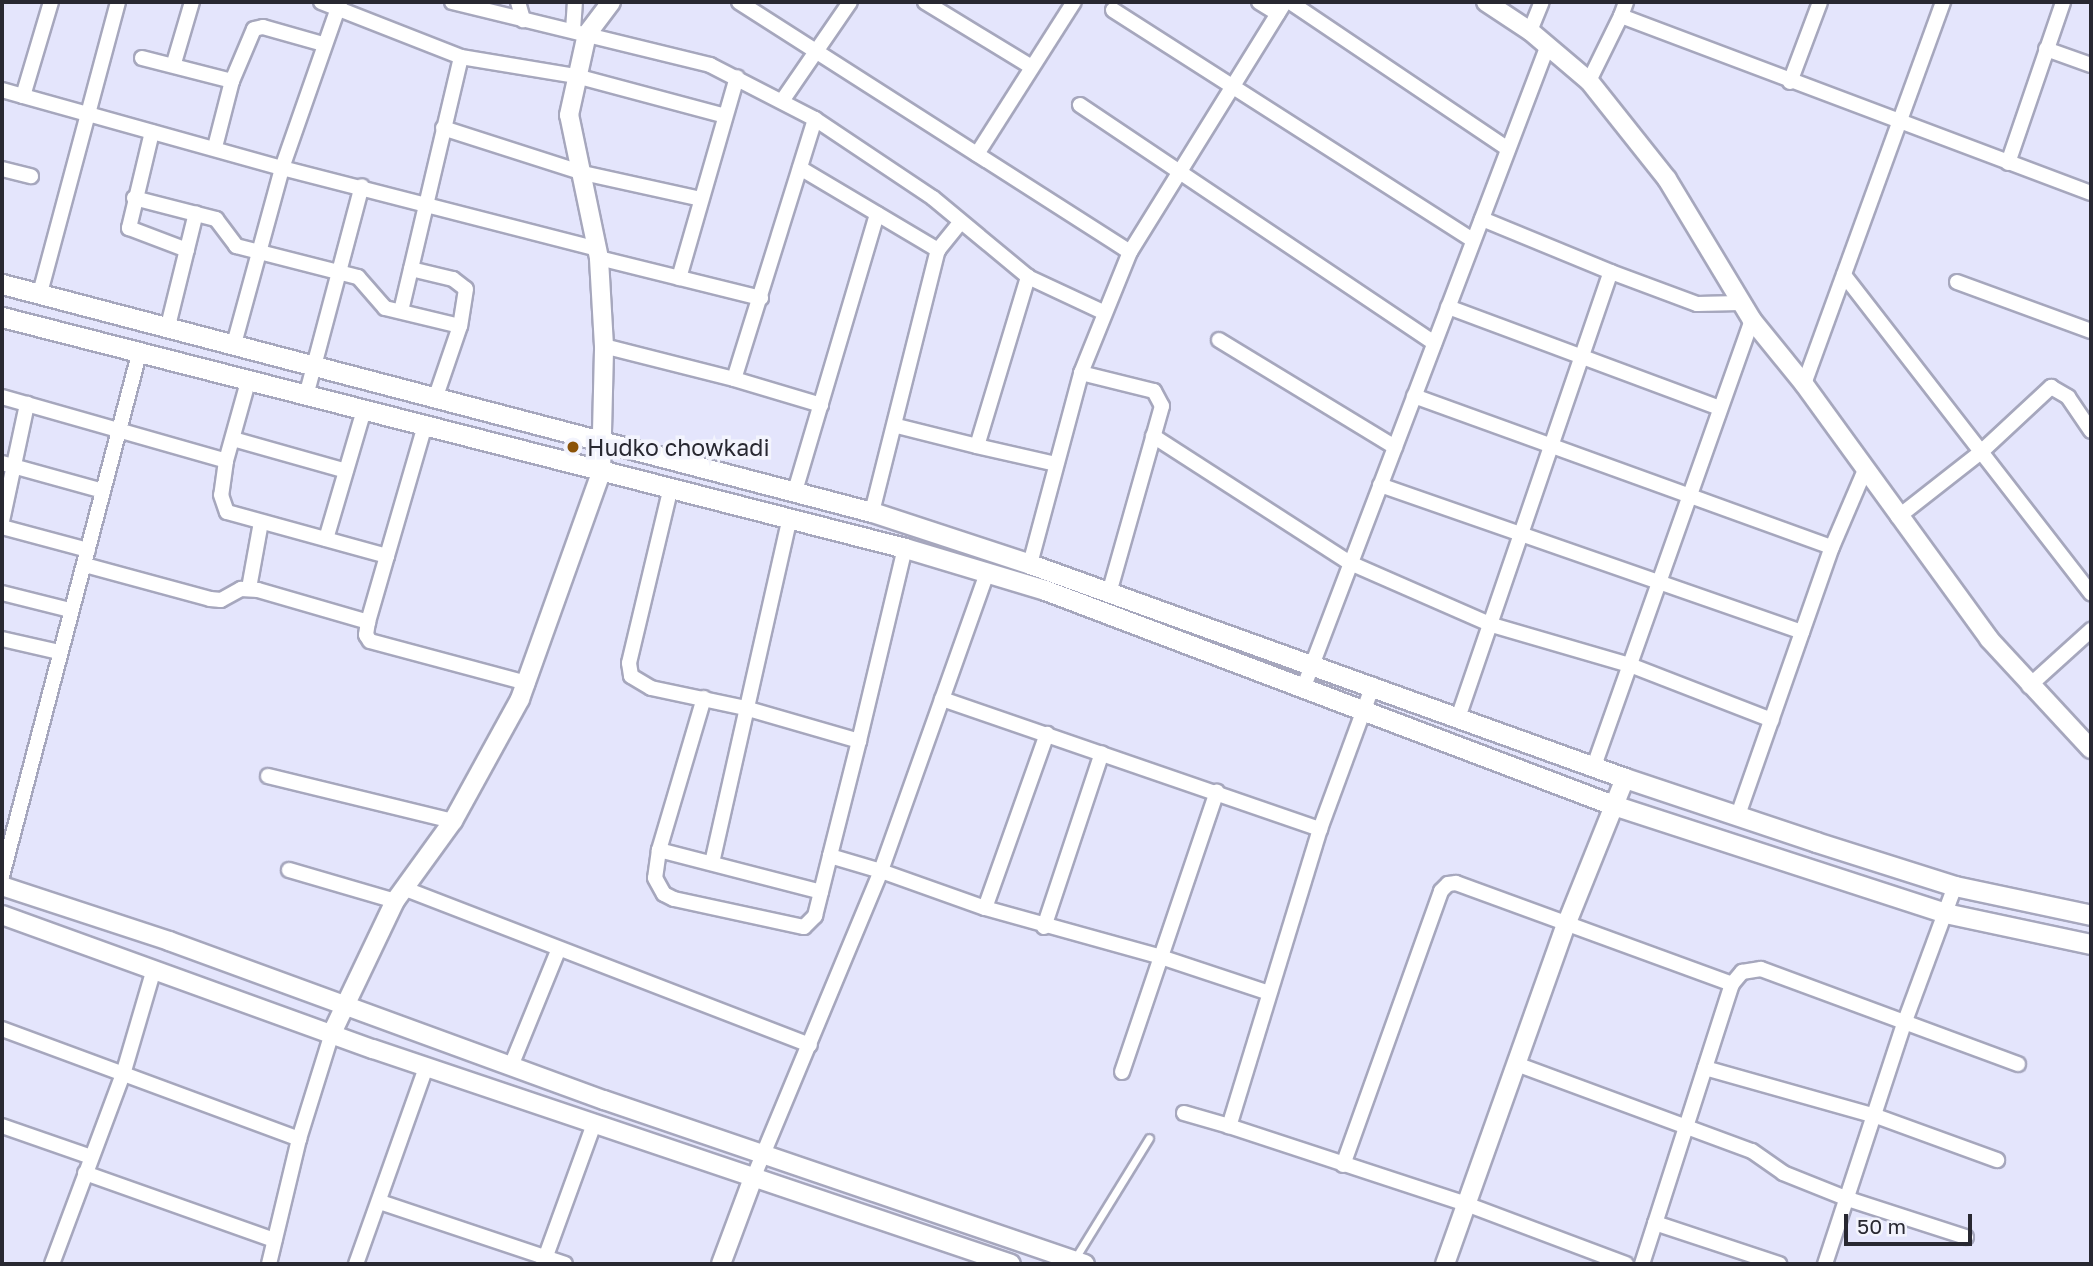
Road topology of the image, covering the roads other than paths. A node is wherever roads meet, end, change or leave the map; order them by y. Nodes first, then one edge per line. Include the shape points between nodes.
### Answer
1 (51, 2) edge
2 (118, 2) edge
3 (192, 2) edge
4 (321, 2) edge
5 (452, 2) edge
6 (518, 2) edge
7 (575, 2) edge
8 (611, 2) edge
9 (739, 2) edge
10 (850, 2) edge
11 (925, 2) edge
12 (1074, 2) edge
13 (1259, 2) edge
14 (1486, 2) edge
15 (1542, 2) edge
16 (1820, 2) edge
17 (1943, 2) edge
18 (2063, 2) edge
19 (338, 6) edge
20 (1284, 6) edge
21 (1624, 9) edge
22 (1113, 10) dead end
23 (523, 20) junction
24 (1530, 31) junction
25 (580, 32) junction
26 (323, 44) junction
27 (1548, 45) junction
28 (2046, 49) junction
29 (817, 50) junction
30 (461, 57) junction
31 (142, 58) dead end
32 (174, 63) junction
33 (2091, 65) edge
34 (1030, 66) junction
35 (576, 76) junction
36 (737, 77) junction
37 (232, 81) junction
38 (1589, 81) junction
39 (1790, 82) junction
40 (1235, 85) junction
41 (2, 90) edge
42 (23, 96) junction
43 (782, 101) junction
44 (1080, 105) dead end
45 (88, 114) junction
46 (725, 116) junction
47 (815, 119) junction
48 (1899, 123) junction
49 (443, 128) junction
50 (152, 132) junction
51 (215, 147) junction
52 (1508, 149) junction
53 (977, 154) junction
54 (2008, 163) junction
55 (282, 168) junction
56 (800, 168) junction
57 (2, 169) edge
58 (583, 173) junction
59 (1180, 173) junction
60 (31, 176) dead end
61 (362, 186) junction
62 (2091, 193) edge
63 (134, 198) junction
64 (701, 199) junction
65 (425, 203) junction
66 (196, 213) junction
67 (877, 214) junction
68 (1482, 219) junction
69 (961, 222) junction
70 (1473, 240) junction
71 (187, 250) junction
72 (938, 250) junction
73 (259, 252) junction
74 (1130, 252) junction
75 (598, 253) junction
76 (411, 269) junction
77 (340, 270) junction
78 (1611, 272) junction
79 (1844, 275) junction
80 (1028, 277) junction
81 (679, 278) junction
82 (1957, 282) dead end
83 (2, 284) edge
84 (40, 293) junction
85 (761, 298) junction
86 (1740, 303) junction
87 (1448, 307) junction
88 (401, 311) junction
89 (1103, 313) junction
90 (2, 317) edge
91 (1752, 320) junction
92 (168, 326) junction
93 (460, 326) junction
94 (2091, 331) edge
95 (1219, 340) dead end
96 (1434, 343) junction
97 (234, 344) junction
98 (604, 346) junction
99 (139, 354) junction
100 (1580, 359) junction
101 (314, 365) junction
102 (1081, 373) junction
103 (734, 379) junction
104 (248, 383) junction
105 (1804, 384) junction
106 (306, 396) junction
107 (436, 396) junction
108 (1414, 396) junction
109 (2, 397) edge
110 (27, 404) junction
111 (821, 405) junction
112 (1719, 408) junction
113 (364, 410) junction
114 (425, 425) junction
115 (897, 426) junction
116 (118, 430) junction
117 (2091, 430) edge
118 (1153, 436) junction
119 (233, 439) junction
120 (603, 440) junction
121 (977, 446) junction
122 (1395, 447) junction
123 (1552, 448) junction
124 (1981, 452) junction
125 (226, 461) junction
126 (1056, 464) junction
127 (8, 465) edge
128 (1865, 470) junction
129 (346, 471) junction
130 (601, 473) junction
131 (1380, 485) junction
132 (103, 491) junction
133 (670, 491) junction
134 (796, 491) junction
135 (1688, 495) junction
136 (872, 512) junction
137 (1898, 517) junction
138 (2, 522) edge
139 (261, 522) junction
140 (789, 522) junction
141 (2, 527) edge
142 (1523, 534) junction
143 (326, 538) junction
144 (1832, 547) junction
145 (905, 548) junction
146 (387, 556) junction
147 (86, 557) junction
148 (1350, 563) junction
149 (1030, 564) junction
150 (987, 573) junction
151 (1658, 580) junction
152 (249, 588) junction
153 (2, 593) edge
154 (1109, 593) junction
155 (2091, 593) edge
156 (70, 610) junction
157 (368, 622) junction
158 (1492, 625) junction
159 (2091, 630) edge
160 (1802, 632) junction
161 (2, 639) edge
162 (60, 652) junction
163 (1312, 663) junction
164 (1630, 665) junction
165 (527, 683) junction
166 (1373, 685) junction
167 (2029, 687) junction
168 (1303, 689) junction
169 (704, 698) junction
170 (942, 699) junction
171 (745, 708) junction
172 (1362, 712) junction
173 (1459, 715) junction
174 (1772, 720) junction
175 (1047, 734) junction
176 (859, 741) junction
177 (2091, 749) edge
178 (1102, 752) junction
179 (1594, 766) junction
180 (268, 776) dead end
181 (1625, 778) junction
182 (1217, 792) junction
183 (1613, 805) junction
184 (1738, 815) junction
185 (453, 821) junction
186 (1320, 829) junction
187 (659, 850) junction
188 (830, 856) junction
189 (712, 863) junction
190 (289, 870) dead end
191 (881, 871) junction
192 (2, 876) edge
193 (2, 886) edge
194 (1955, 886) junction
195 (821, 892) junction
196 (399, 895) junction
197 (985, 908) junction
198 (1945, 913) junction
199 (2, 915) edge
200 (2091, 915) edge
201 (1566, 925) junction
202 (1044, 926) junction
203 (2091, 944) edge
204 (558, 951) junction
205 (1158, 956) junction
206 (154, 969) junction
207 (1732, 984) junction
208 (1269, 993) junction
209 (343, 1004) junction
210 (1905, 1021) junction
211 (2, 1029) edge
212 (332, 1033) junction
213 (810, 1045) junction
214 (1519, 1065) junction
215 (2018, 1065) dead end
216 (511, 1066) junction
217 (426, 1067) junction
218 (1705, 1068) junction
219 (124, 1071) junction
220 (1122, 1072) dead end
221 (1184, 1113) dead end
222 (1876, 1116) junction
223 (594, 1124) junction
224 (2, 1126) edge
225 (1229, 1126) junction
226 (1685, 1127) junction
227 (1149, 1138) dead end
228 (299, 1139) junction
229 (760, 1154) junction
230 (91, 1157) junction
231 (1997, 1160) dead end
232 (1343, 1165) junction
233 (85, 1173) junction
234 (753, 1178) junction
235 (1848, 1199) junction
236 (380, 1202) junction
237 (1466, 1204) junction
238 (1655, 1223) junction
239 (1966, 1237) dead end
240 (274, 1240) junction
241 (981, 1259) edge
242 (544, 1260) edge
243 (1079, 1262) edge
244 (52, 1264) edge
245 (269, 1264) edge
246 (356, 1264) edge
247 (565, 1264) edge
248 (721, 1264) edge
249 (1011, 1264) edge
250 (1445, 1264) edge
251 (1626, 1264) edge
252 (1642, 1264) edge
253 (1779, 1264) edge
254 (1825, 1264) edge

1 - 42 street
2 - 45 street
3 - 32 street
4 - 19 street
5 - 23 street
6 - 23 street
7 - 25 street
8 - 25 street
9 - 29 street
10 - 29 street
11 - 34 street
12 - 34 street
13 - 20 street
14 - 24 street
15 - 24 street
16 - 39 street
17 - 48 street
18 - 28 street
19 - 26 street
19 - 30 street
20 - 40 street
20 - 52 street
21 - 38 street
21 - 39 street
22 - 40 street
23 - 25 street
24 - 27 street
25 - 35 street
25 - 36 street via 710,65
26 - 37 street via 263,27 254,29
26 - 55 street
27 - 38 street
27 - 52 street
28 - 33 street
28 - 54 street
29 - 43 street
29 - 53 street
30 - 35 street
30 - 49 street
31 - 32 street
32 - 37 street
34 - 53 street
35 - 46 street
35 - 58 street via 569,115
36 - 43 street
36 - 46 street
37 - 51 street
38 - 86 street via 1667,179
39 - 48 street
40 - 59 street
40 - 70 street
41 - 42 street
42 - 45 street
43 - 47 street
44 - 59 street
45 - 50 street
45 - 84 street
46 - 64 street
47 - 56 street
47 - 69 street
48 - 54 street
48 - 79 street
49 - 58 street
49 - 65 street
50 - 51 street
50 - 63 street
51 - 55 street
52 - 68 street
53 - 74 street
54 - 62 street
55 - 61 street
55 - 73 street
56 - 67 street
56 - 85 street
57 - 60 street
58 - 64 street
58 - 75 street
59 - 74 street
59 - 96 street
61 - 65 street
61 - 77 street
63 - 66 street
63 - 71 street via 129,219 134,233
64 - 81 street
65 - 75 street
65 - 76 street
66 - 71 street
66 - 73 street via 216,219 236,246
67 - 72 street
67 - 111 street
68 - 70 street
68 - 78 street
69 - 72 street
69 - 80 street
70 - 87 street
71 - 92 street
72 - 115 street
73 - 77 street
73 - 97 street
74 - 89 street
75 - 81 street
75 - 98 street
76 - 88 street
76 - 93 street via 461,283 467,298
77 - 88 street via 358,277 376,301
77 - 101 street
78 - 86 street via 1697,304
78 - 100 street
79 - 105 street
79 - 124 street
80 - 89 street
80 - 121 street
81 - 85 street
82 - 94 street
83 - 84 main road
84 - 92 main road
85 - 103 street
86 - 91 street
87 - 96 street
87 - 100 street
88 - 93 street
89 - 102 street
90 - 99 main road
91 - 105 street
91 - 112 street
92 - 97 main road
93 - 107 street
95 - 122 street
96 - 108 street
97 - 101 main road
98 - 103 street
98 - 120 street
99 - 104 main road
99 - 116 street
100 - 112 street
100 - 123 street
101 - 106 street
101 - 107 main road
102 - 118 street via 1160,396
102 - 126 street
103 - 111 street
104 - 106 main road
104 - 119 street
105 - 128 street
106 - 113 main road
107 - 120 main road
108 - 122 street
108 - 123 street
109 - 110 street
110 - 116 street
110 - 127 street
111 - 134 street
112 - 135 street
113 - 114 main road
113 - 129 street
114 - 130 main road
114 - 146 street
115 - 121 street
115 - 136 street
116 - 125 street
116 - 132 street
117 - 124 street via 2068,397 2051,387
118 - 148 street
118 - 154 street
119 - 125 street
119 - 129 street
120 - 130 street
120 - 134 main road
121 - 126 street
122 - 131 street
123 - 135 street
123 - 142 street
124 - 137 street
124 - 155 street
125 - 139 street via 221,495 227,512
126 - 149 street
127 - 132 street
127 - 138 street
128 - 137 street
128 - 144 street
129 - 143 street
130 - 133 main road
130 - 165 street
131 - 142 street
131 - 148 street
132 - 147 street
133 - 140 main road
133 - 169 street via 629,663 631,676 651,688
134 - 136 main road
135 - 144 street
135 - 151 street
136 - 149 main road
137 - 167 street
139 - 143 street
139 - 152 street
140 - 145 main road
140 - 171 street
141 - 147 street
142 - 151 street
142 - 158 street
143 - 146 street
144 - 160 street
145 - 150 main road
145 - 176 street
146 - 157 street
147 - 152 street via 210,599 222,600
147 - 156 street
148 - 158 street
148 - 163 street
149 - 154 main road
150 - 168 main road via 1045,590
150 - 170 street
151 - 160 street
151 - 164 street
152 - 157 street
153 - 156 street
154 - 163 main road
156 - 162 street
157 - 165 street via 366,635 381,647
158 - 164 street
158 - 173 street
159 - 167 street
160 - 174 street
161 - 162 street
162 - 192 street
163 - 166 main road
163 - 168 street
164 - 174 street
164 - 179 street
165 - 185 street
166 - 172 street
166 - 173 main road
167 - 177 street
168 - 172 main road
169 - 171 street
169 - 187 street
170 - 175 street
170 - 191 street
171 - 176 street
171 - 189 street
172 - 183 main road
172 - 186 street
173 - 179 main road
174 - 184 street
175 - 178 street
175 - 197 street
176 - 188 street
178 - 182 street
178 - 202 street
179 - 181 main road
180 - 185 street
181 - 183 street
181 - 184 main road
182 - 186 street
182 - 205 street
183 - 198 main road
183 - 201 street
184 - 194 main road
185 - 196 street
186 - 208 street
187 - 189 street
187 - 195 street via 655,878 664,894 674,899 804,928 815,916
188 - 191 street
188 - 195 street
189 - 195 street
190 - 196 street
191 - 197 street
191 - 213 street
193 - 209 street
194 - 198 street
194 - 200 main road
196 - 204 street
196 - 209 street
197 - 202 street
198 - 203 main road
198 - 210 street
199 - 206 street
201 - 207 street
201 - 214 street
201 - 232 street via 1456,883 1441,891
202 - 205 street
204 - 213 street
204 - 216 street
205 - 208 street
205 - 220 street
206 - 212 street
206 - 219 street
207 - 210 street via 1742,972 1761,969
207 - 218 street
208 - 225 street
209 - 212 street
209 - 216 street
210 - 215 street
210 - 222 street
211 - 219 street
212 - 217 street
212 - 228 street
213 - 229 street
214 - 226 street
214 - 237 street
216 - 229 street
217 - 223 street
217 - 236 street
218 - 222 street
218 - 226 street
219 - 228 street
219 - 230 street
221 - 225 street
222 - 231 street
222 - 235 street
223 - 234 street
223 - 242 street
224 - 230 street
225 - 232 street
226 - 235 street via 1752,1151 1783,1173
226 - 238 street
227 - 243 lane
228 - 240 street
229 - 234 street
229 - 243 street
230 - 233 street
232 - 237 street
233 - 240 street
233 - 244 street
234 - 241 street
234 - 248 street
235 - 239 street
235 - 254 street
236 - 242 street
236 - 246 street
237 - 250 street
237 - 251 street
238 - 252 street
238 - 253 street
240 - 245 street
241 - 249 street
242 - 247 street

